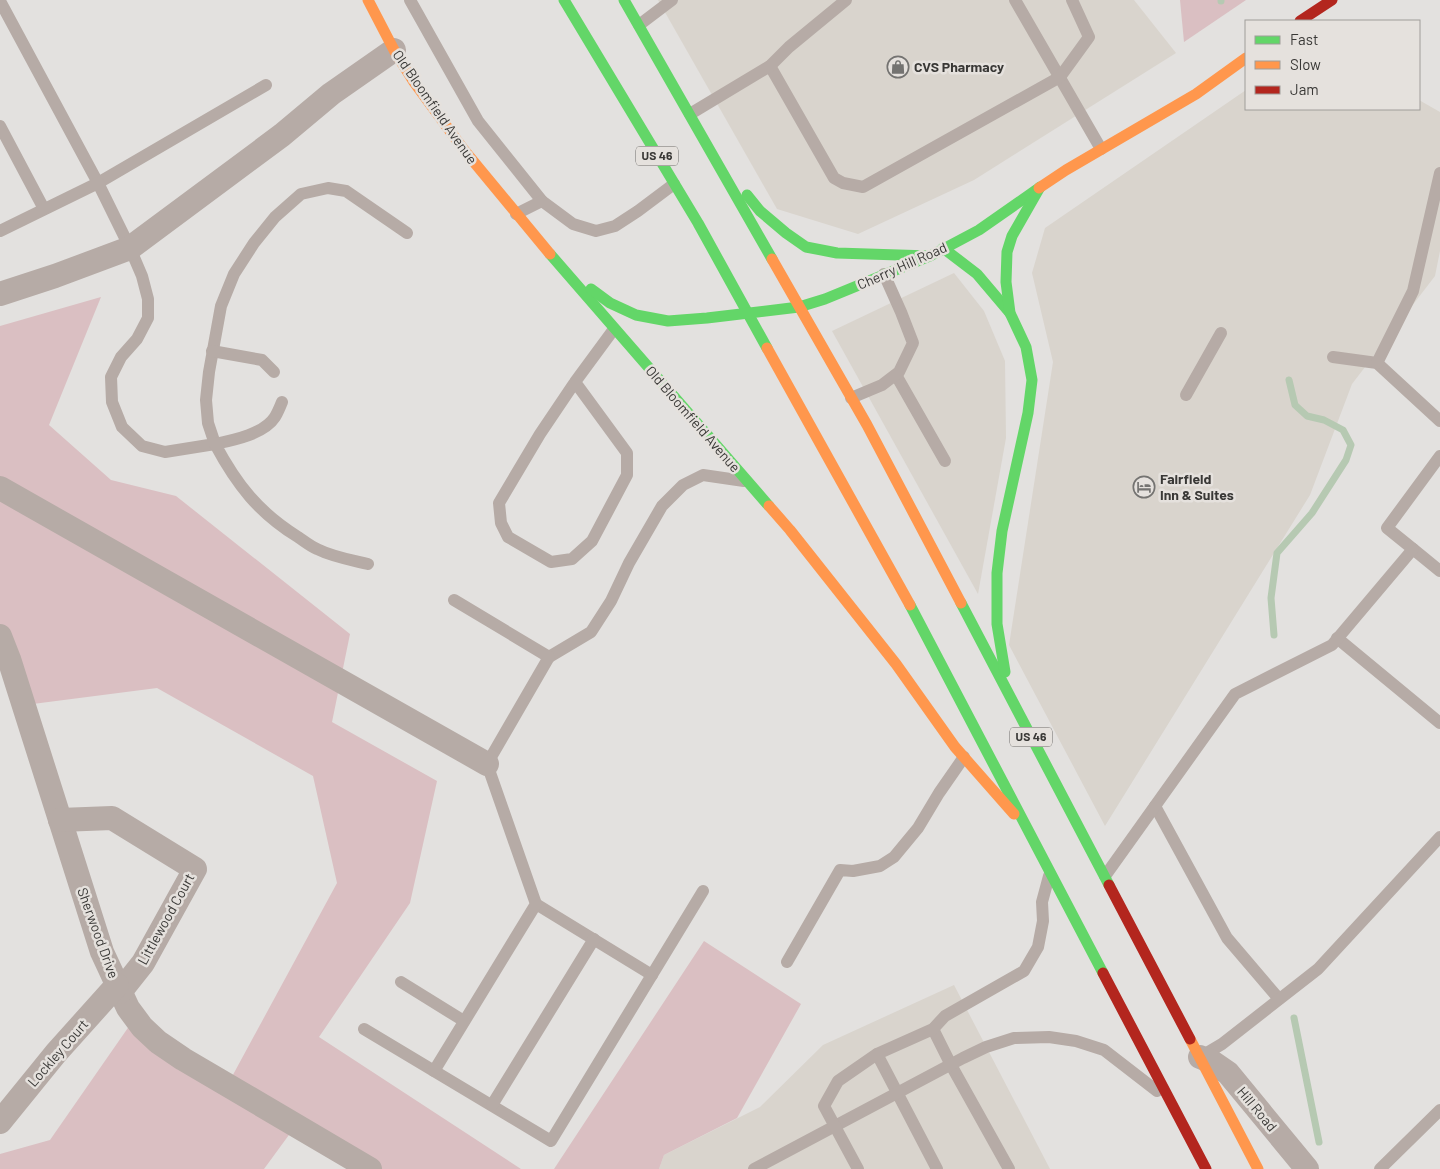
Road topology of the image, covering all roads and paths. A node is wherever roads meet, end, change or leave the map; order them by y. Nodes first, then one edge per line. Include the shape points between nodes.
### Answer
1 (368, 0) edge
2 (410, 0) edge
3 (564, 0) edge
4 (624, 0) edge
5 (672, 0) edge
6 (846, 0) edge
7 (1015, 0) edge
8 (1072, 0) edge
9 (1332, 0) edge
10 (0, 1) edge
11 (1302, 20) edge
12 (639, 25) junction
13 (394, 50) junction
14 (1245, 59) edge
15 (770, 66) junction
16 (1060, 77) junction
17 (266, 85) dead end
18 (690, 114) junction
19 (0, 126) edge
20 (1101, 149) junction
21 (716, 159) junction
22 (1440, 173) edge
23 (98, 183) junction
24 (674, 184) junction
25 (1040, 187) junction
26 (542, 202) junction
27 (44, 209) junction
28 (516, 214) junction
29 (0, 231) edge
30 (407, 233) dead end
31 (535, 237) junction
32 (130, 248) junction
33 (943, 248) junction
34 (930, 256) junction
35 (884, 274) junction
36 (0, 294) edge
37 (799, 307) junction
38 (748, 313) junction
39 (1010, 313) junction
40 (614, 329) junction
41 (1221, 333) dead end
42 (212, 351) junction
43 (1333, 357) dead end
44 (1377, 363) junction
45 (274, 372) dead end
46 (896, 375) junction
47 (575, 382) junction
48 (1186, 395) dead end
49 (851, 398) junction
50 (282, 402) dead end
51 (1440, 421) edge
52 (215, 444) junction
53 (1440, 456) edge
54 (945, 461) dead end
55 (748, 481) junction
56 (0, 488) edge
57 (1413, 549) junction
58 (368, 564) dead end
59 (1440, 572) edge
60 (454, 600) dead end
61 (0, 636) edge
62 (1337, 638) junction
63 (549, 657) junction
64 (1008, 693) junction
65 (1440, 723) edge
66 (964, 757) junction
67 (487, 764) junction
68 (1155, 806) junction
69 (60, 820) junction
70 (1029, 830) junction
71 (1440, 837) edge
72 (1050, 871) junction
73 (1105, 876) junction
74 (704, 891) dead end
75 (536, 904) junction
76 (594, 939) junction
77 (787, 962) dead end
78 (652, 975) junction
79 (401, 982) dead end
80 (119, 988) junction
81 (1279, 999) junction
82 (464, 1021) junction
83 (364, 1029) dead end
84 (934, 1029) junction
85 (877, 1054) junction
86 (1200, 1057) junction
87 (951, 1065) junction
88 (434, 1071) junction
89 (897, 1094) junction
90 (1171, 1102) junction
91 (492, 1106) junction
92 (1440, 1110) edge
93 (0, 1122) edge
94 (834, 1126) junction
95 (774, 1164) edge
96 (370, 1169) edge
97 (754, 1169) edge
98 (858, 1169) edge
99 (937, 1169) edge
100 (1009, 1169) edge
101 (1206, 1169) edge
102 (1258, 1169) edge
103 (1307, 1169) edge
104 (1380, 1169) edge

1 - 13 main road, Old Bloomfield Avenue
2 - 26 lane via 478,121
3 - 24 main road, US 46
4 - 12 main road, US 46
5 - 12 lane
6 - 15 lane via 789,46
7 - 16 lane
8 - 16 lane via 1089,38
9 - 11 main road
10 - 23 lane
12 - 18 main road, US 46
13 - 28 main road, Old Bloomfield Avenue via 464,150
13 - 32 street via 331,94 282,135
14 - 20 main road, Cherry Hill Road via 1196,94
15 - 16 lane via 834,178 843,184 863,187
15 - 18 lane
16 - 20 lane
17 - 23 lane
18 - 21 main road, US 46
19 - 27 lane
20 - 25 main road, Cherry Hill Road
21 - 34 main road via 760,211 806,247 837,253
21 - 37 main road, US 46
22 - 44 lane via 1413,290
23 - 27 lane
23 - 32 lane
24 - 26 lane via 615,226 596,231 572,224
24 - 38 main road, US 46
25 - 33 main road, Cherry Hill Road via 979,230
25 - 39 main road via 1012,236 1007,252
26 - 28 lane
27 - 29 lane
28 - 31 main road, Old Bloomfield Avenue
30 - 42 lane via 346,191 328,188 301,194 275,217 234,274 221,306
31 - 38 main road, Cherry Hill Road via 598,294 636,314 668,320
31 - 40 main road, Old Bloomfield Avenue
32 - 36 street
32 - 52 lane via 148,299 148,318 111,377 112,402 122,427 142,446 165,452
33 - 34 main road, Cherry Hill Road
33 - 39 main road via 977,274
34 - 35 main road, Cherry Hill Road
35 - 37 main road, Cherry Hill Road
35 - 46 lane via 913,344
37 - 38 main road, Cherry Hill Road
37 - 49 main road, US 46
38 - 70 main road, US 46 via 914,612
39 - 64 main road via 1026,347 1032,380 1028,413 1002,531 997,573 998,624
40 - 47 lane
40 - 55 main road, Old Bloomfield Avenue
41 - 48 lane
42 - 45 lane via 262,360
42 - 52 lane via 206,400 208,423
43 - 44 lane
44 - 51 lane
46 - 49 lane via 882,385
46 - 54 lane
47 - 47 lane via 499,503 501,523 508,537 551,562 572,558 592,541 627,475 627,454
49 - 64 main road, US 46
50 - 52 lane via 275,418 258,431
52 - 58 lane via 251,499 280,526 316,549
53 - 57 lane via 1387,528
55 - 63 lane via 703,475 683,485 662,506 591,632
55 - 66 main road, Old Bloomfield Avenue via 884,649
56 - 67 street
57 - 59 lane
57 - 62 lane
60 - 63 lane
61 - 69 street, Sherwood Drive
62 - 65 lane
62 - 68 lane via 1332,645 1235,694
63 - 67 lane
64 - 73 main road, US 46
66 - 70 main road, Old Bloomfield Avenue
66 - 77 lane via 918,828 894,857 880,866 840,870
67 - 75 lane
68 - 73 lane
68 - 81 lane via 1227,938
69 - 80 street, Sherwood Drive via 102,952
69 - 80 street, Littlewood Court via 112,818 195,869 143,963
70 - 72 main road, US 46
71 - 81 lane via 1318,969
72 - 84 lane via 1042,902 1043,921 1038,948 1024,971 946,1016
72 - 90 main road, US 46
73 - 86 main road, US 46
74 - 78 lane
75 - 76 lane
75 - 82 lane
76 - 78 lane
76 - 91 lane
78 - 91 lane via 551,1141
79 - 82 lane
80 - 93 street, Lockley Court via 56,1053
80 - 96 street, Sherwood Drive via 128,1008 158,1042
81 - 86 lane via 1222,1044
82 - 88 lane
83 - 88 lane
84 - 85 lane
84 - 87 lane
85 - 89 lane
85 - 94 lane via 838,1081 824,1106
86 - 102 main road, US 46
86 - 103 street, Hill Road via 1228,1073
87 - 89 lane
87 - 90 lane via 1014,1038 1049,1037 1076,1041 1104,1050
87 - 100 lane
88 - 91 lane
89 - 94 lane
89 - 99 lane
90 - 101 main road, US 46
92 - 104 lane
94 - 95 lane
94 - 98 lane
95 - 97 lane

